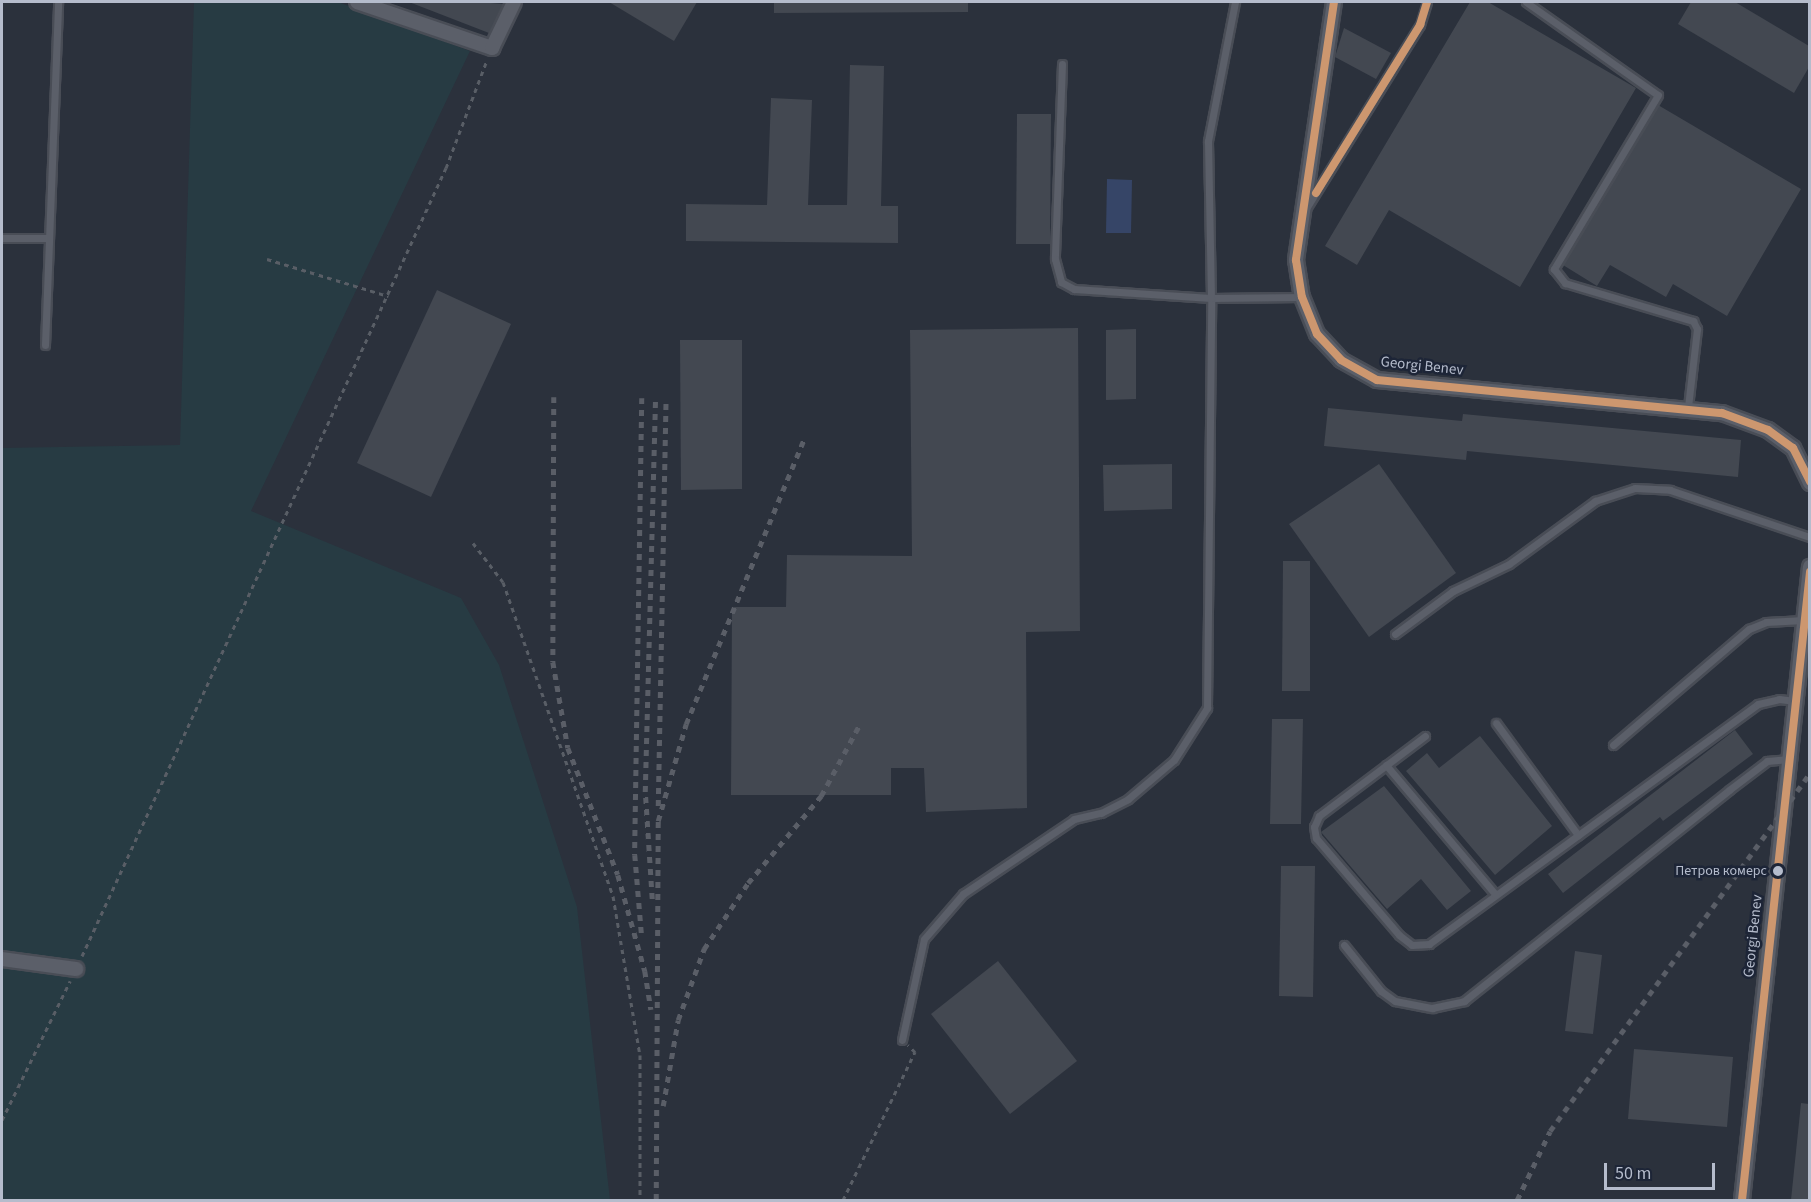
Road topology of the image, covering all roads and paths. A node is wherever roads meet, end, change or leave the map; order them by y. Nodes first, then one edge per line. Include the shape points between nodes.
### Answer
1 (58, 2) edge
2 (357, 2) edge
3 (514, 2) edge
4 (1235, 2) edge
5 (1334, 2) edge
6 (1427, 2) edge
7 (1526, 2) edge
8 (492, 48) junction
9 (1062, 64) dead end
10 (1302, 214) junction
11 (2, 238) edge
12 (49, 238) junction
13 (267, 259) dead end
14 (388, 296) junction
15 (1302, 297) junction
16 (1211, 298) junction
17 (45, 345) dead end
18 (1688, 407) junction
19 (1809, 483) edge
20 (1809, 537) edge
21 (473, 543) dead end
22 (1809, 567) edge
23 (1804, 620) junction
24 (1395, 634) dead end
25 (1795, 701) junction
26 (1496, 723) dead end
27 (1425, 736) dead end
28 (1613, 745) dead end
29 (1789, 759) junction
30 (1386, 765) junction
31 (1578, 835) junction
32 (1496, 895) junction
33 (1344, 945) dead end
34 (2, 959) edge
35 (76, 969) junction
36 (902, 1040) joint
37 (2, 1120) edge
38 (640, 1200) edge
39 (843, 1200) edge
40 (1742, 1200) edge

1 - 12 lane
2 - 8 street
3 - 8 street
4 - 16 lane via 1208,141
5 - 10 street, Georgi Benev
6 - 10 lane via 1420,25
7 - 18 lane via 1658,95 1554,269 1564,283 1693,321 1697,329
8 - 14 path via 446,168
9 - 16 lane via 1055,259 1061,282 1074,289
10 - 15 street, Georgi Benev via 1296,260
11 - 12 lane
12 - 17 lane
13 - 14 path
14 - 35 path
15 - 16 lane
15 - 18 street, Georgi Benev via 1317,334 1341,360 1377,380
16 - 36 lane via 1207,708 1174,760 1128,799 1101,813 1074,819 963,894 924,939
18 - 19 street, Georgi Benev via 1722,413 1768,430 1793,448
20 - 24 lane via 1670,490 1635,488 1595,501 1509,564 1453,591
21 - 38 path via 503,582 613,896 640,1055
22 - 23 street, Georgi Benev
23 - 25 street, Georgi Benev
23 - 28 lane via 1766,622 1749,629
25 - 29 street, Georgi Benev
25 - 31 lane via 1779,699 1758,704
26 - 31 lane
27 - 30 lane
29 - 33 lane via 1767,761 1729,789 1464,1001 1432,1008 1395,1001 1381,991
29 - 40 street, Georgi Benev
30 - 32 lane
30 - 32 lane via 1319,816 1314,827 1316,838 1412,945 1429,944
31 - 32 lane
34 - 35 street
35 - 37 path
36 - 39 path via 915,1052

